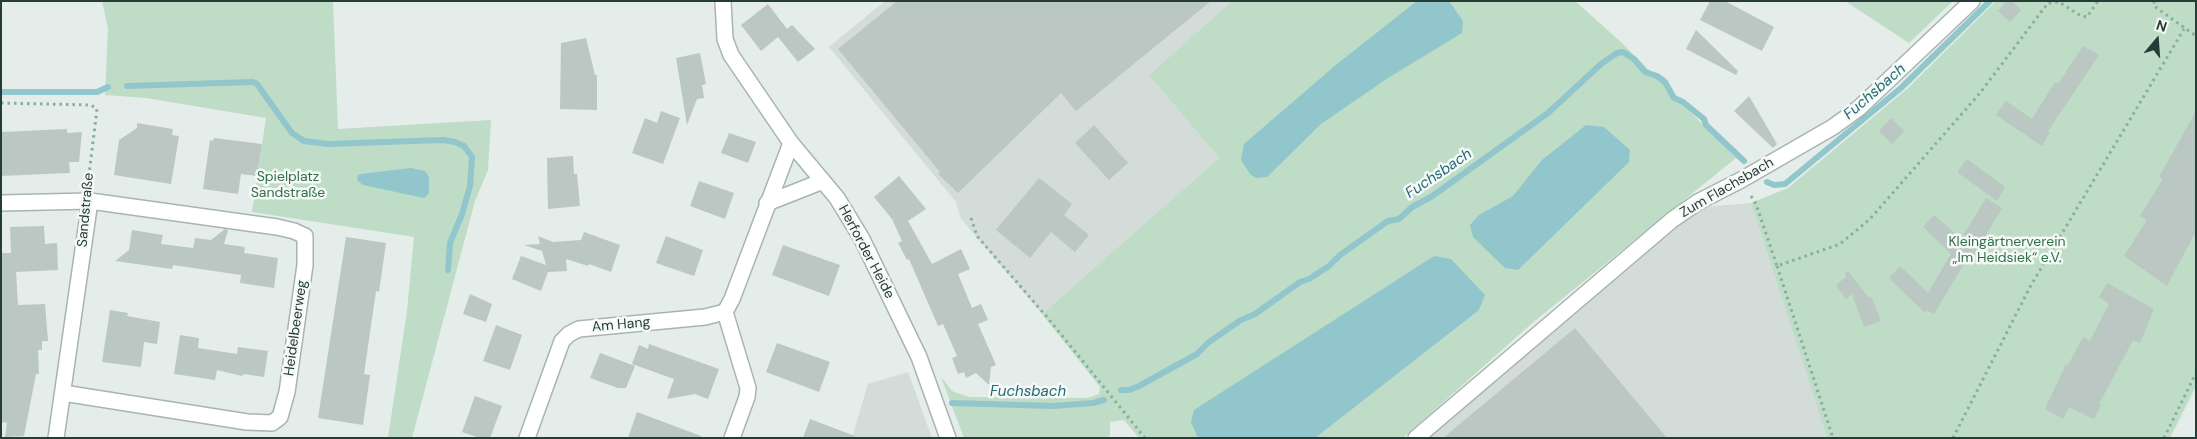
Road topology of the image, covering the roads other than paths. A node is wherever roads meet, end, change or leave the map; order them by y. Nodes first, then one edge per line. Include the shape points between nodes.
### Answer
1 (723, 1) edge
2 (1972, 1) edge
3 (791, 143) junction
4 (823, 181) junction
5 (90, 201) junction
6 (766, 203) junction
7 (1, 204) edge
8 (725, 312) junction
9 (63, 393) junction
10 (56, 438) edge
11 (527, 438) edge
12 (732, 438) edge
13 (948, 438) edge
14 (1416, 438) edge

1 - 3 street, Herforder Heide via 726,39 731,55
2 - 14 street, Zum Flachsbach via 1859,108 1833,127 1698,202 1672,220
3 - 4 street, Herforder Heide
3 - 6 street
4 - 6 street
4 - 13 street, Herforder Heide via 862,239 881,276 918,357
5 - 7 street
5 - 9 street, Sandstraße
5 - 9 street, Heidelbeerweg via 294,231 305,236 305,265 287,392 280,417 272,422 247,422
6 - 8 street
8 - 11 street, Am Hang via 704,317 579,329 569,334 562,341
8 - 12 street via 748,388 748,397
9 - 10 street, Sandstraße

